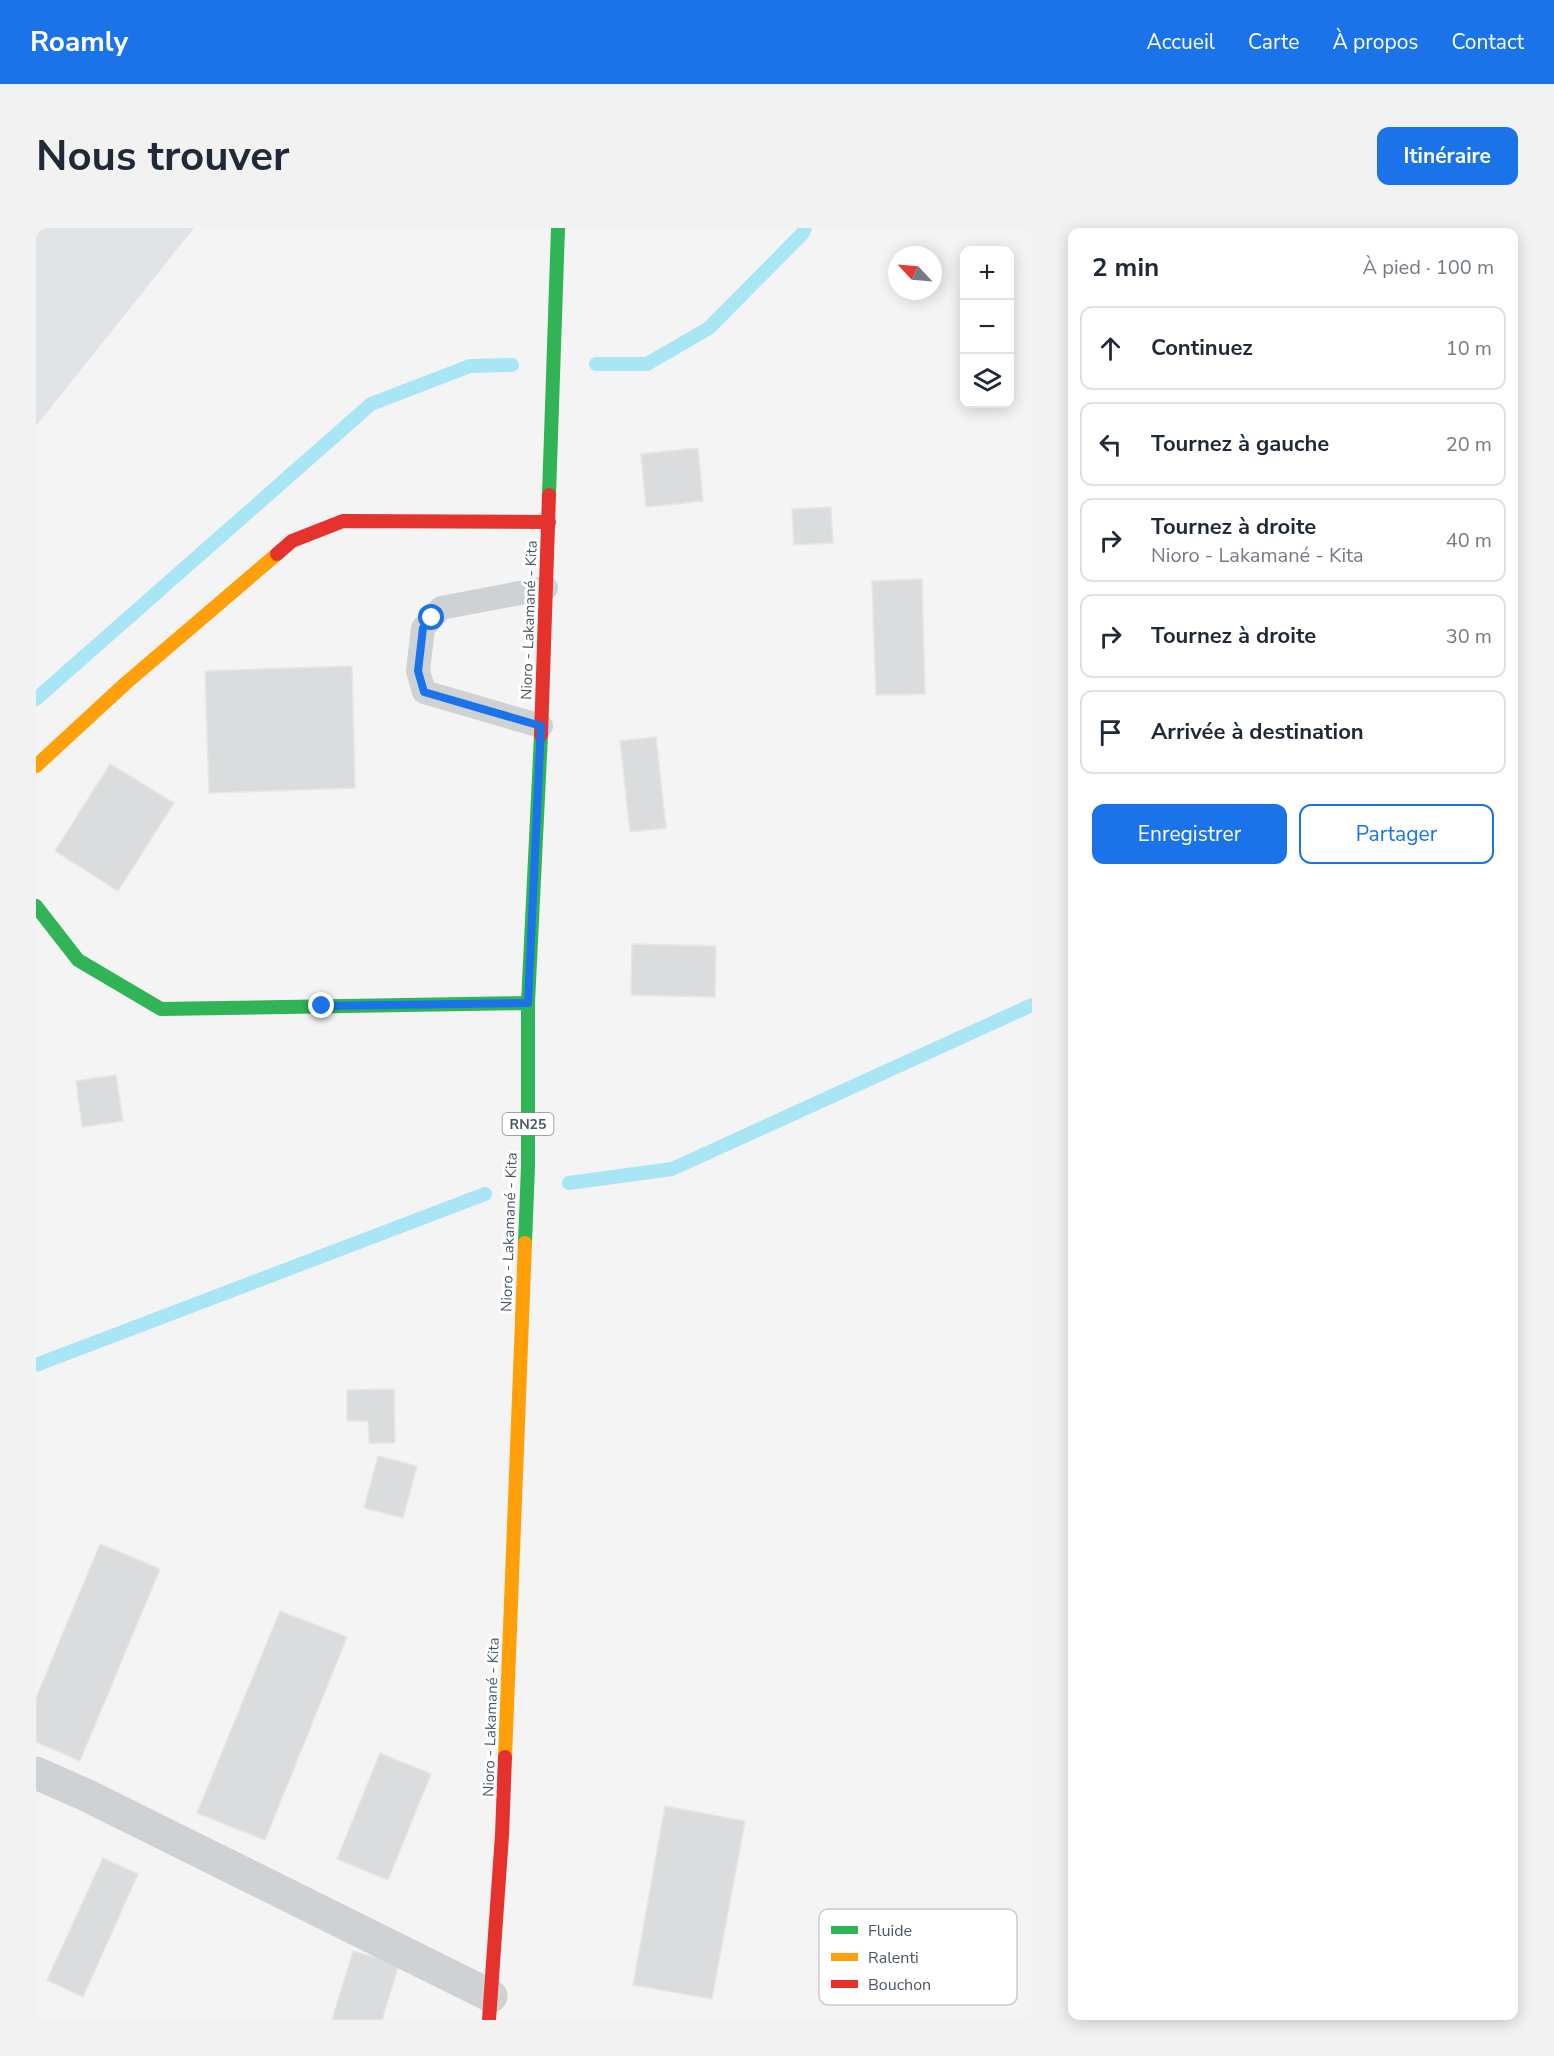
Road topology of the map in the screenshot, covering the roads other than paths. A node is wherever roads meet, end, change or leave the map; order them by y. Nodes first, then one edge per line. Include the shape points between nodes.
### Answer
1 (558, 228) edge
2 (549, 522) junction
3 (546, 588) junction
4 (541, 726) junction
5 (36, 766) edge
6 (36, 906) edge
7 (528, 1003) junction
8 (36, 1773) edge
9 (490, 2008) edge

1 - 2 main road, Nioro - Lakamané - Kita / RN25
2 - 3 main road, Nioro - Lakamané - Kita / RN25
2 - 5 main road via 343,521 292,541
3 - 4 main road, Nioro - Lakamané - Kita / RN25
3 - 4 lane via 441,608 423,628 418,671 424,692
4 - 7 main road, Nioro - Lakamané - Kita / RN25
6 - 7 main road via 78,960 161,1009
7 - 9 main road, Nioro - Lakamané - Kita / RN25 via 528,1166 502,1835
8 - 9 street via 86,1795

